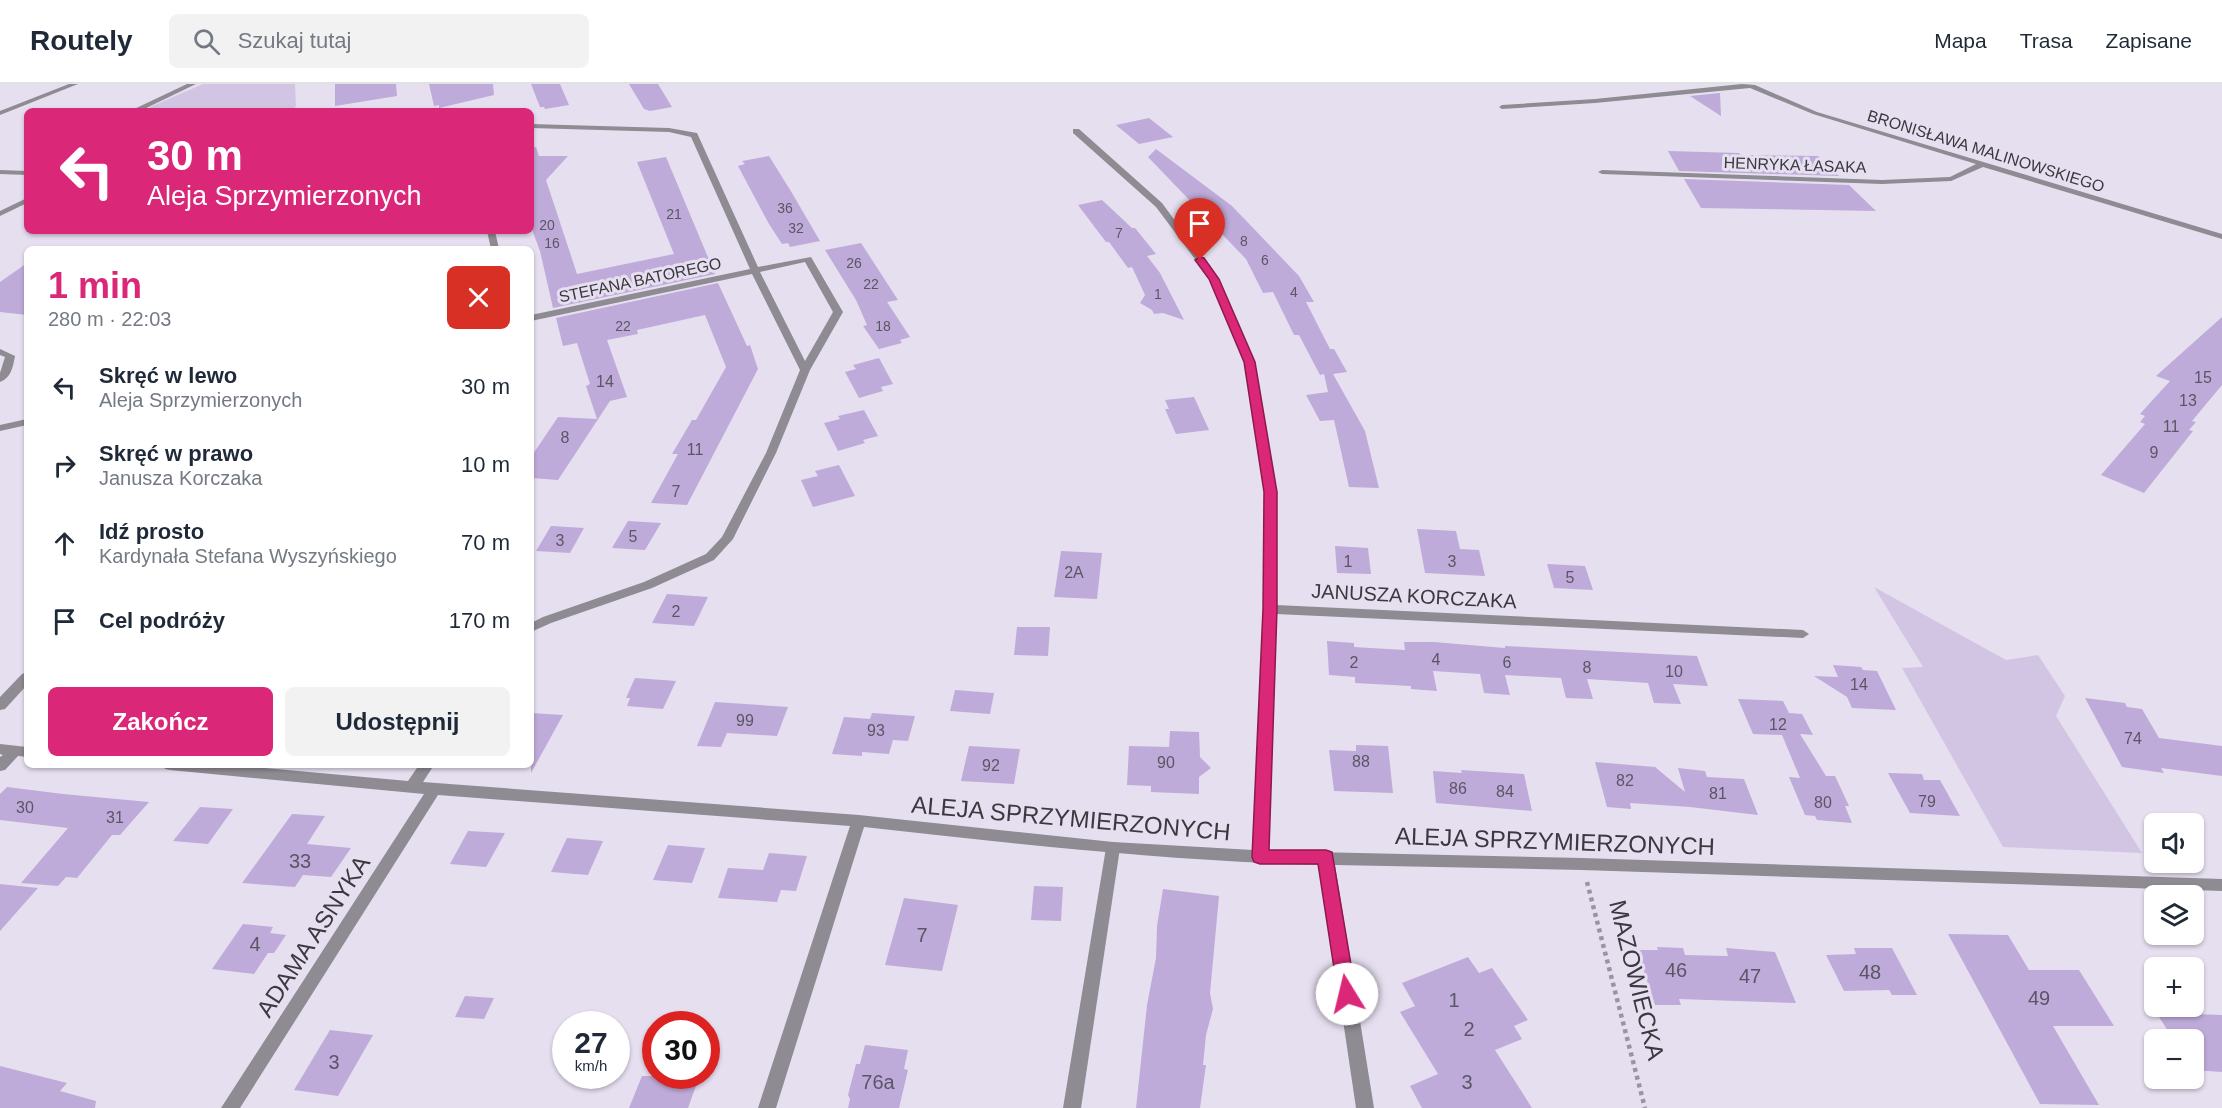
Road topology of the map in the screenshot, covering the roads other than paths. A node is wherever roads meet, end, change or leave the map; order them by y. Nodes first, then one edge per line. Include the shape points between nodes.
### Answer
1 (75, 84) edge
2 (193, 84) edge
3 (1766, 84) edge
4 (1747, 85) edge
5 (1502, 107) dead end
6 (141, 108) edge
7 (2, 112) edge
8 (24, 112) edge
9 (534, 126) edge
10 (1076, 131) dead end
11 (1983, 164) junction
12 (0, 172) edge
13 (1602, 172) dead end
14 (24, 173) edge
15 (24, 202) edge
16 (0, 214) edge
17 (2222, 237) edge
18 (755, 271) junction
19 (534, 317) edge
20 (0, 352) edge
21 (805, 370) junction
22 (0, 379) edge
23 (24, 423) edge
24 (0, 428) edge
25 (1270, 609) junction
26 (534, 626) edge
27 (1803, 634) dead end
28 (24, 680) edge
29 (0, 705) edge
30 (0, 749) edge
31 (21, 751) edge
32 (0, 766) edge
33 (203, 768) edge
34 (425, 768) edge
35 (412, 787) junction
36 (434, 789) junction
37 (859, 821) junction
38 (1113, 848) junction
39 (1260, 857) junction
40 (1326, 857) junction
41 (2222, 885) edge
42 (230, 1108) edge
43 (767, 1108) edge
44 (1072, 1108) edge
45 (1365, 1108) edge

1 - 7 street
2 - 6 street
3 - 4 street
4 - 5 street
4 - 11 street, BRONISŁAWA MALINOWSKIEGO via 1815,113
7 - 8 street
9 - 18 street via 669,130 694,135
10 - 25 street via 1166,214 1214,279 1249,362 1271,492
11 - 13 street, HENRYKA ŁASAKA via 1952,179 1882,182
11 - 17 street, BRONISŁAWA MALINOWSKIEGO
12 - 14 street
15 - 16 street
18 - 19 street, STEFANA BATOREGO
18 - 21 street
18 - 21 street, STEFANA BATOREGO via 808,259 838,312
20 - 22 street via 10,357 7,371
21 - 26 street via 771,453 727,539 710,557 648,585
23 - 24 street
25 - 27 street, JANUSZA KORCZAKA
25 - 39 street
28 - 29 street
30 - 31 street
31 - 32 street
33 - 35 street, ALEJA SPRZYMIERZONYCH
34 - 35 street
35 - 36 street, ALEJA SPRZYMIERZONYCH
36 - 37 street, ALEJA SPRZYMIERZONYCH
36 - 42 street, ADAMA ASNYKA
37 - 38 street, ALEJA SPRZYMIERZONYCH
37 - 43 street
38 - 39 street, ALEJA SPRZYMIERZONYCH
38 - 44 street
39 - 40 street, ALEJA SPRZYMIERZONYCH
40 - 41 street, ALEJA SPRZYMIERZONYCH
40 - 45 street

